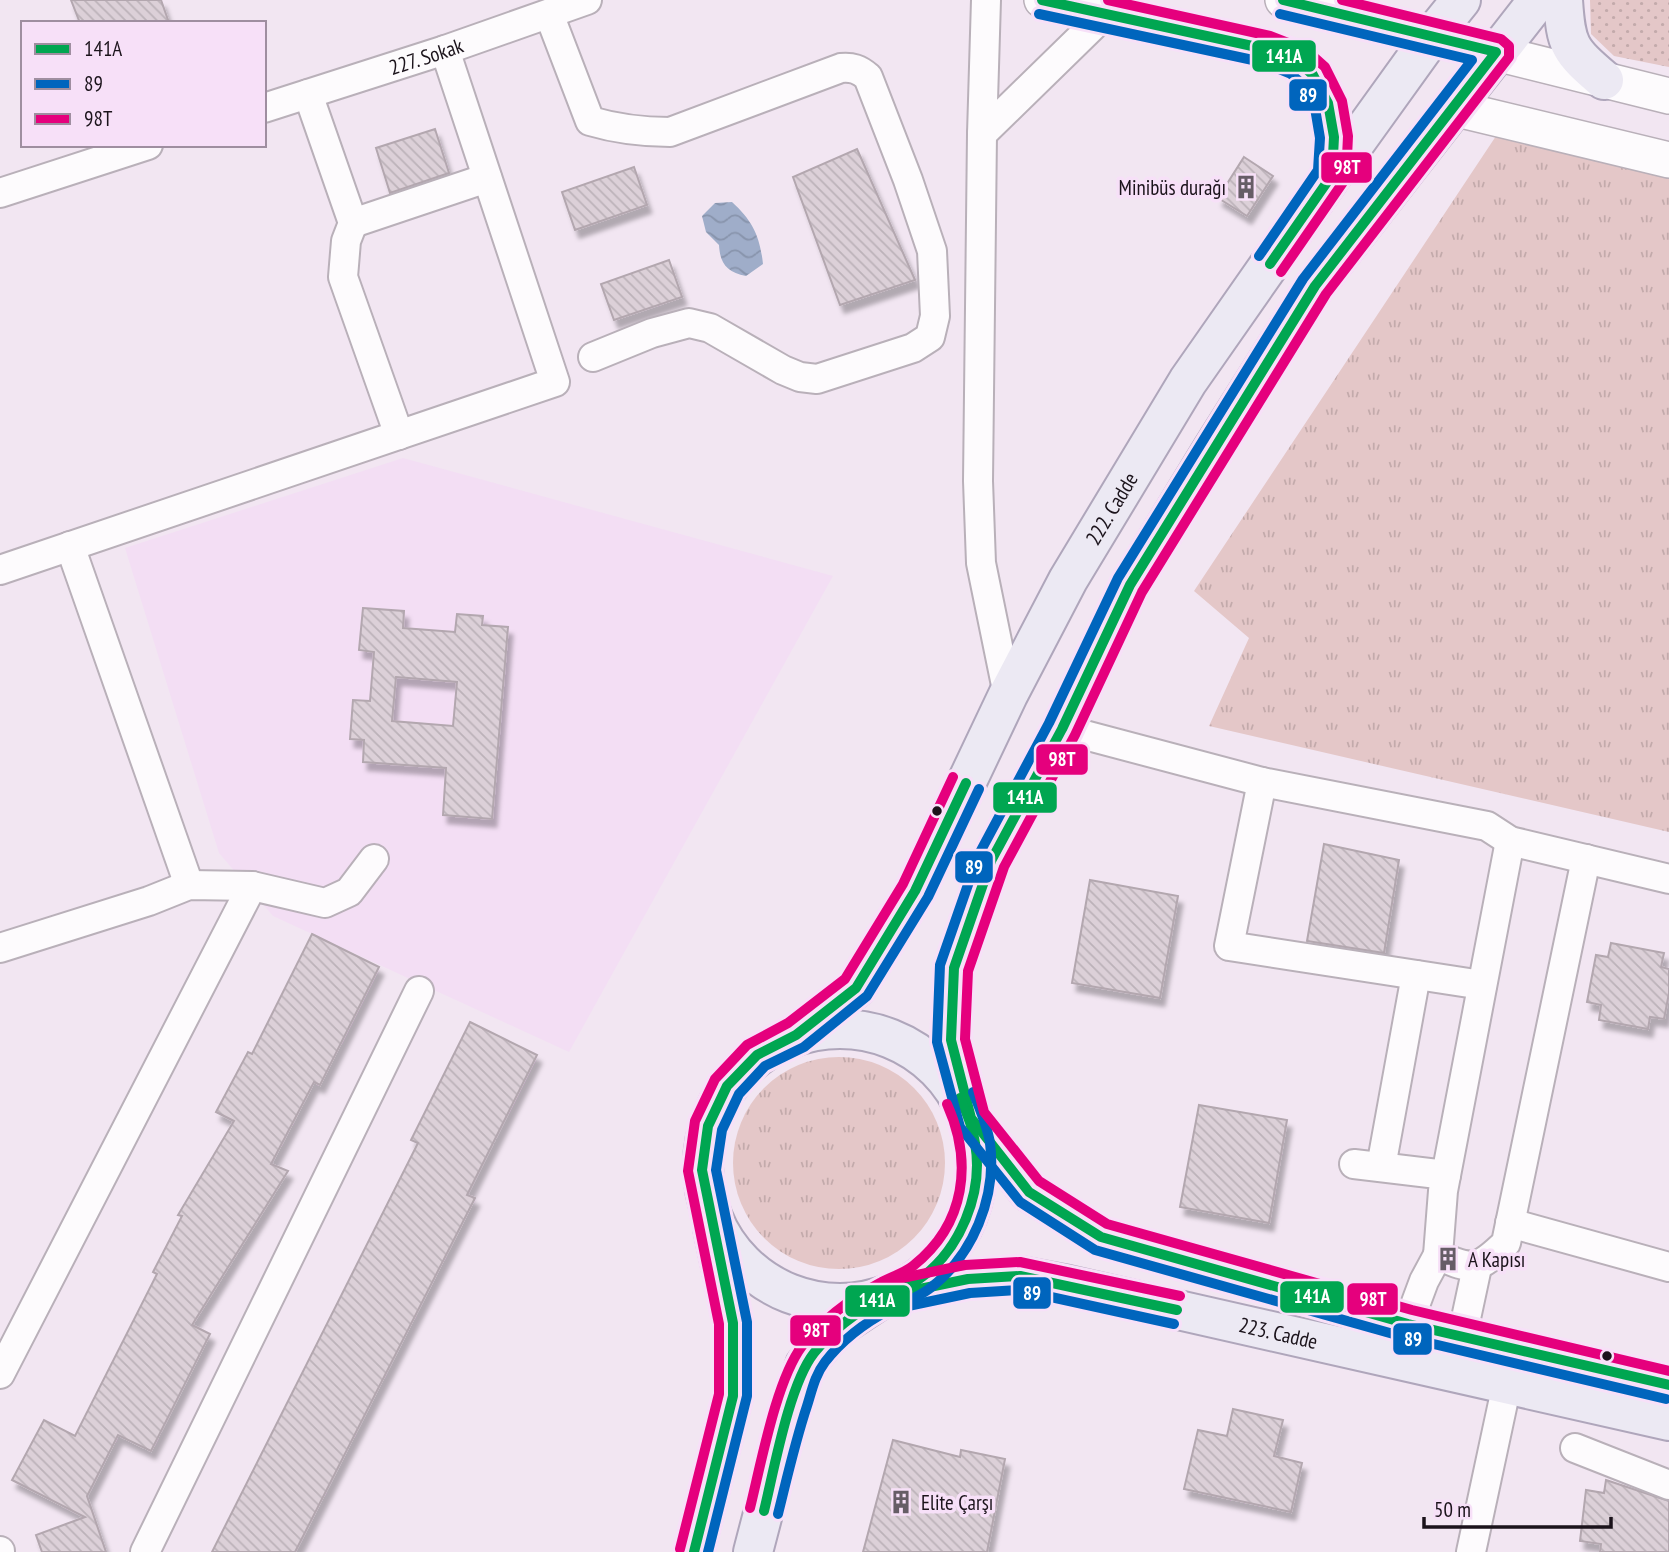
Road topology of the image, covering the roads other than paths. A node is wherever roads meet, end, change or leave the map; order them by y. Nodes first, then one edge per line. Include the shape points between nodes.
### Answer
1 (587, 0) edge
2 (986, 0) edge
3 (1042, 0) edge
4 (1283, 0) edge
5 (1461, 0) edge
6 (1538, 0) edge
7 (1563, 0) edge
8 (1107, 13) junction
9 (549, 14) junction
10 (1432, 36) junction
11 (445, 50) junction
12 (1496, 52) junction
13 (1604, 80) junction
14 (308, 94) junction
15 (1669, 96) edge
16 (266, 107) edge
17 (1453, 108) junction
18 (982, 134) junction
19 (141, 147) edge
20 (1669, 160) edge
21 (1332, 175) junction
22 (487, 178) junction
23 (1, 188) edge
24 (353, 223) junction
25 (593, 357) dead end
26 (399, 435) junction
27 (70, 546) junction
28 (0, 570) edge
29 (1008, 695) junction
30 (1062, 729) junction
31 (1262, 782) junction
32 (1510, 841) junction
33 (374, 859) dead end
34 (1586, 859) junction
35 (1669, 879) edge
36 (189, 885) junction
37 (252, 886) junction
38 (0, 948) edge
39 (1416, 975) junction
40 (1482, 985) junction
41 (419, 991) dead end
42 (796, 1035) junction
43 (971, 1118) junction
44 (1446, 1175) junction
45 (710, 1213) junction
46 (1510, 1223) junction
47 (1438, 1255) junction
48 (1477, 1267) junction
49 (1669, 1267) edge
50 (884, 1297) junction
51 (1408, 1324) junction
52 (1462, 1337) junction
53 (0, 1374) edge
54 (1507, 1384) junction
55 (1669, 1385) edge
56 (1669, 1421) edge
57 (1575, 1448) dead end
58 (1669, 1485) edge
59 (145, 1552) edge
60 (694, 1552) edge
61 (754, 1552) edge
62 (1471, 1552) edge

1 - 9 street, 227. Sokak
2 - 18 street
3 - 8 street
4 - 10 street
5 - 10 main road, 222. Cadde
6 - 12 main road
7 - 13 main road via 1565,30 1576,56
8 - 18 street
8 - 21 street via 1266,49 1299,62 1313,75 1328,103 1334,138
9 - 11 street, 227. Sokak
9 - 25 street via 590,121 613,128 670,132 841,68 864,73 932,251 935,316 930,337 913,348 851,369 817,379 800,377 710,328 689,323
10 - 12 street
10 - 21 main road, 222. Cadde
11 - 14 street, 227. Sokak
11 - 22 street
12 - 13 street
12 - 17 main road
13 - 15 street
14 - 16 street, 227. Sokak
14 - 24 street
17 - 20 street
17 - 30 main road via 1315,286 1130,585
18 - 29 street via 981,563
19 - 23 street
21 - 29 main road, 222. Cadde via 1188,381 1068,580
22 - 24 street
22 - 26 street via 555,382
24 - 26 street via 346,241 343,278
26 - 27 street
27 - 28 street
27 - 36 street
29 - 42 main road, 222. Cadde via 915,891 856,988
30 - 31 street
30 - 43 main road via 991,860 954,968 951,1040
31 - 32 street via 1487,826
31 - 39 street via 1229,946
32 - 34 street
32 - 40 street
33 - 37 street via 349,892 325,903
34 - 35 street
34 - 46 street
36 - 37 street
36 - 38 street
37 - 53 street
39 - 40 street
39 - 44 street via 1368,1166
40 - 44 street
41 - 59 street
42 - 43 main road via 839,1027 881,1033 919,1052 950,1081
42 - 45 main road via 757,1055 727,1086 708,1126 702,1170
43 - 50 main road via 979,1161 973,1205 954,1245 923,1276
43 - 51 main road, 223. Cadde via 1029,1192 1101,1237
44 - 47 street
45 - 50 main road, 223. Cadde via 730,1250 771,1284 800,1298 842,1304
45 - 60 main road via 733,1323 733,1396
46 - 48 street via 1506,1244
46 - 49 street
47 - 48 street
47 - 51 street
48 - 52 street
50 - 54 main road, 223. Cadde via 968,1279 1020,1276
50 - 61 main road via 834,1330 805,1365
51 - 52 main road, 223. Cadde
52 - 55 main road, 223. Cadde
54 - 56 main road, 223. Cadde
54 - 62 street
57 - 58 street

